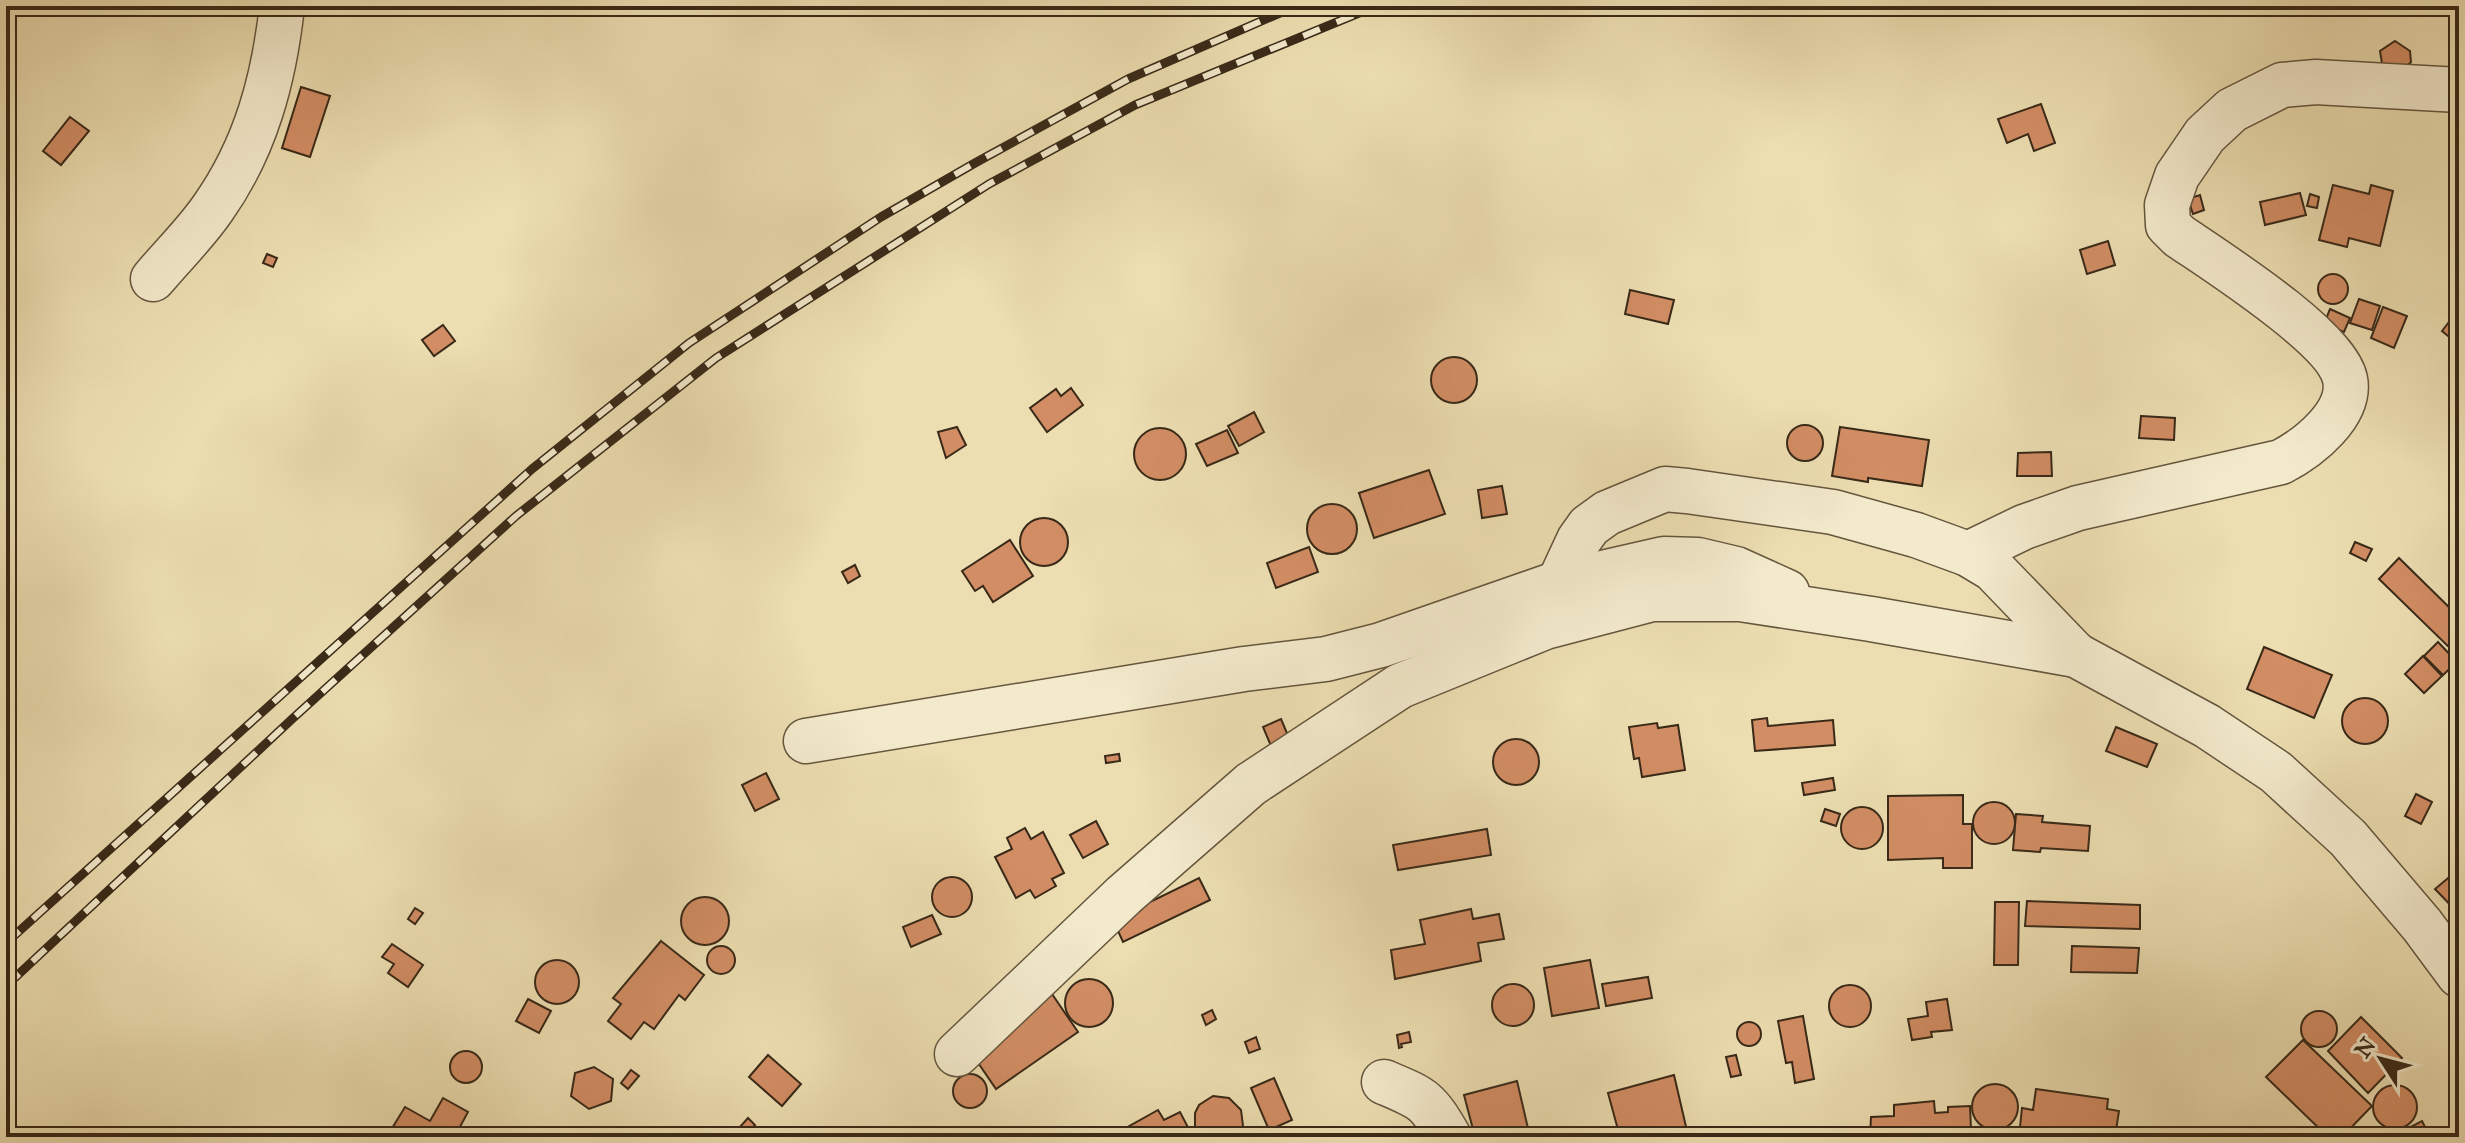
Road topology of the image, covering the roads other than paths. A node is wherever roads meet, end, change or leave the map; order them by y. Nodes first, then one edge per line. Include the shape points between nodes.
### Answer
1 (282, 6) edge
2 (2459, 90) edge
3 (153, 279) dead end
4 (1968, 554) junction
5 (1559, 583) junction
6 (1821, 611) junction
7 (2076, 655) junction
8 (806, 741) dead end
9 (2459, 975) edge
10 (957, 1054) dead end
11 (1384, 1082) dead end
12 (1449, 1137) edge

1 - 3 street via 268,95 247,151 213,209
2 - 4 street via 2282,85 2232,110 2205,135 2177,176 2167,205 2168,225 2264,294 2331,351 2345,377 2346,393 2330,425 2281,462 2078,508
4 - 5 street via 1833,512 1665,489 1589,526
4 - 7 street via 1993,569
5 - 6 street via 1664,559 1698,560 1736,569
5 - 8 street via 1326,659
6 - 7 street
6 - 10 street via 1740,599 1652,599 1545,627 1400,686 1251,784 1124,895
7 - 9 street via 2207,726 2276,772 2348,838
11 - 12 street via 1426,1103

